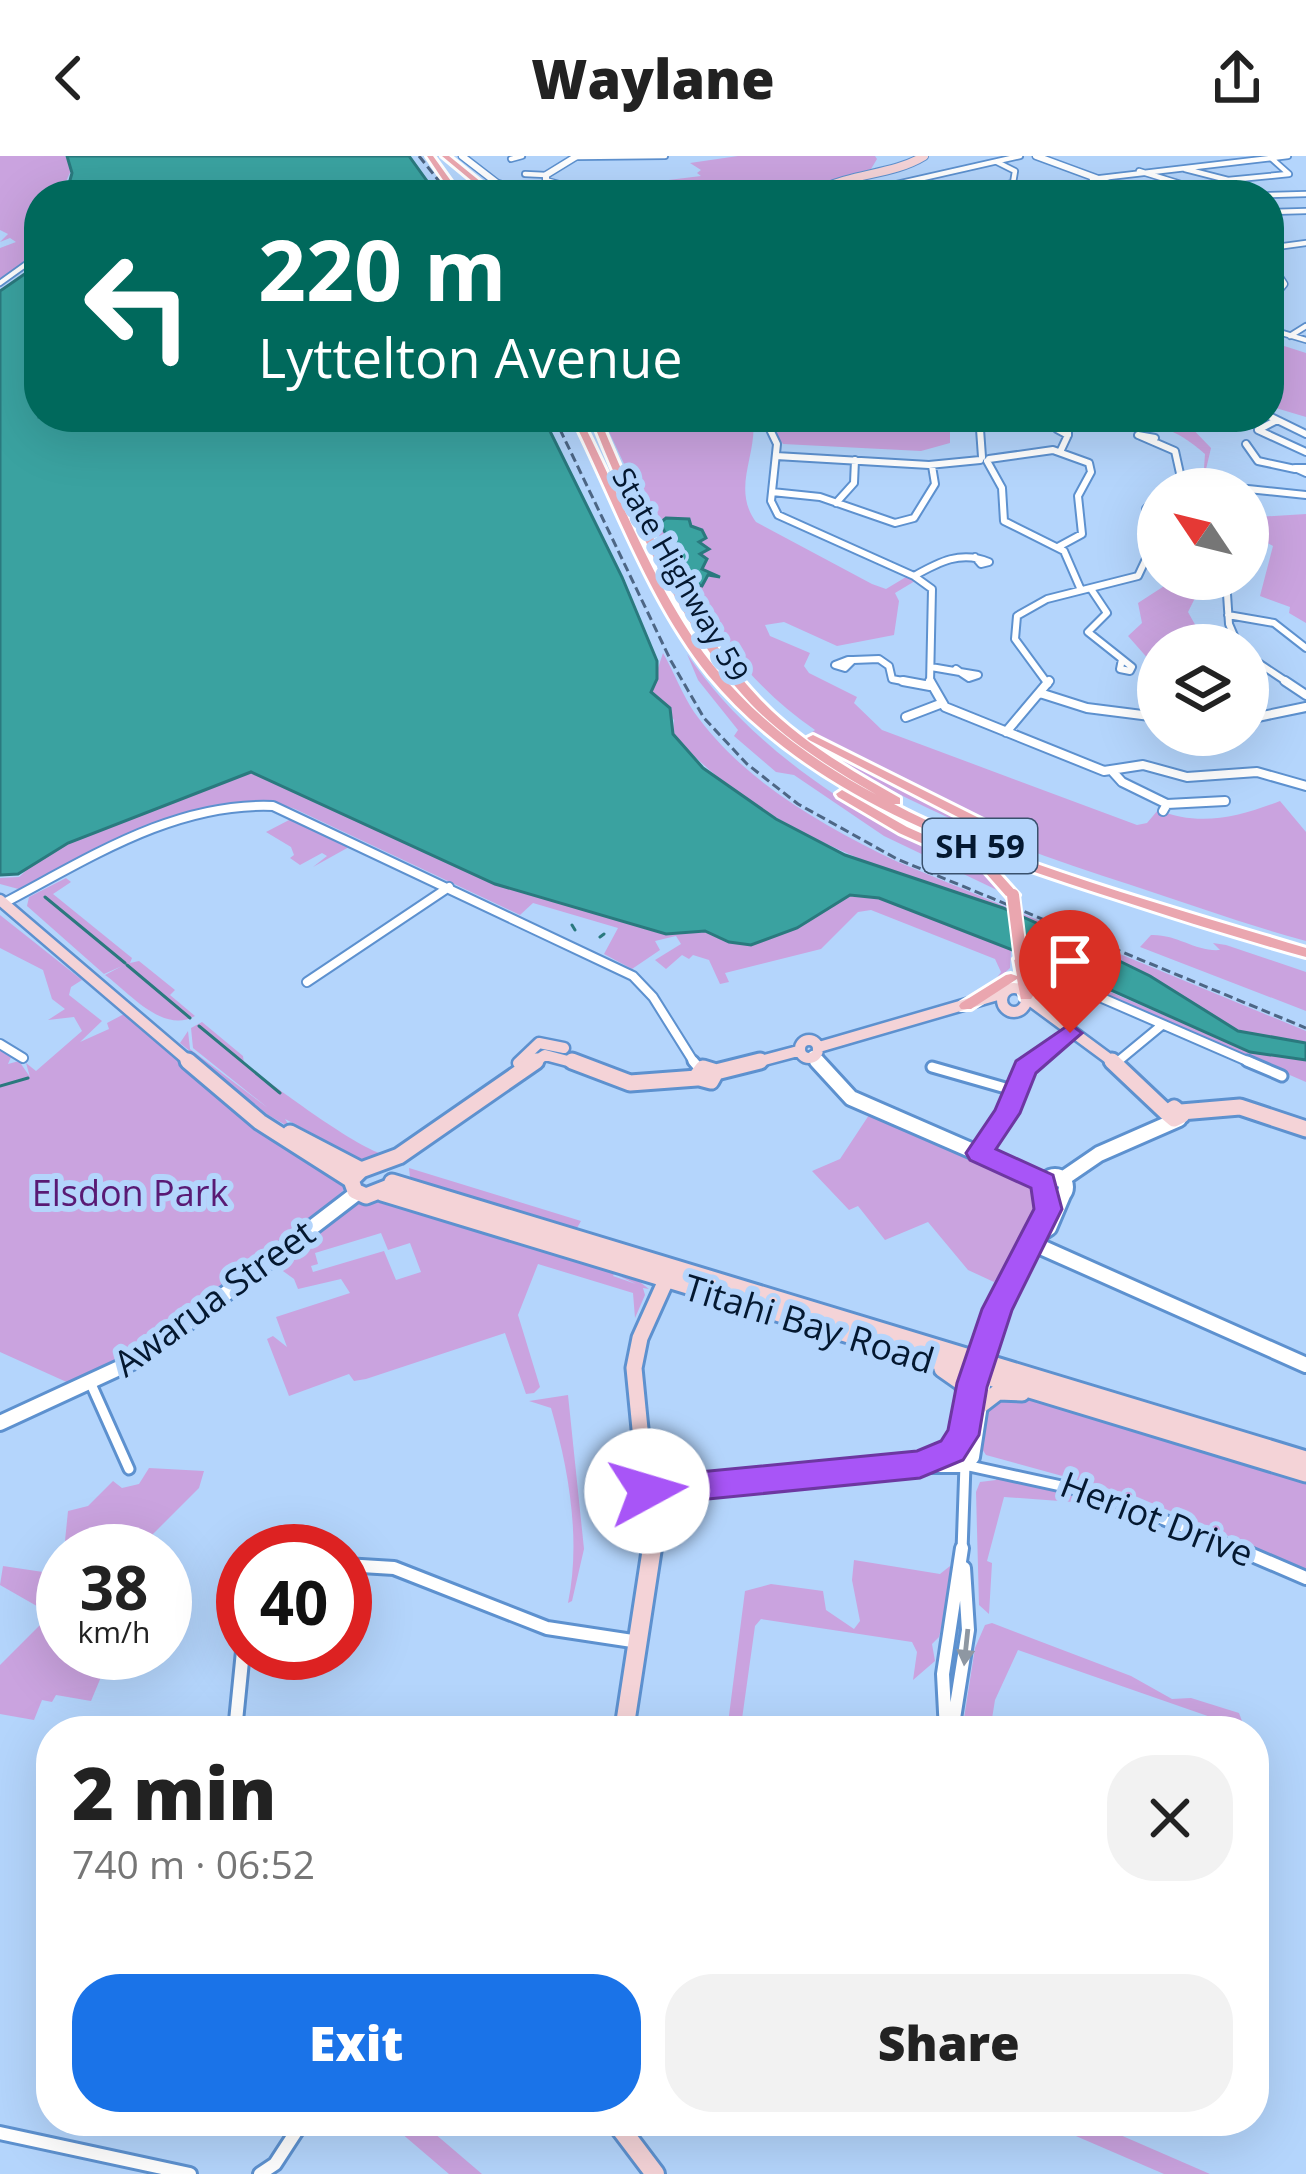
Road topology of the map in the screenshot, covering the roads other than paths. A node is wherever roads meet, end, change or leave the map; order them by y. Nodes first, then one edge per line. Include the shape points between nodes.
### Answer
1 (445, 156) edge
2 (462, 156) edge
3 (522, 156) edge
4 (577, 156) edge
5 (665, 156) edge
6 (927, 156) edge
7 (1020, 156) edge
8 (1036, 156) edge
9 (1288, 156) edge
10 (955, 157) edge
11 (1271, 158) edge
12 (511, 159) dead end
13 (997, 162) junction
14 (958, 167) junction
15 (1181, 167) junction
16 (940, 171) junction
17 (1139, 171) junction
18 (525, 174) dead end
19 (547, 175) junction
20 (956, 177) dead end
21 (1092, 179) joint
22 (475, 180) edge
23 (493, 180) edge
24 (546, 180) edge
25 (853, 180) edge
26 (906, 180) edge
27 (1013, 180) edge
28 (1168, 180) edge
29 (1306, 326) edge
30 (1284, 334) edge
31 (1290, 336) junction
32 (1306, 340) edge
33 (583, 432) edge
34 (602, 432) edge
35 (771, 432) edge
36 (981, 432) edge
37 (1259, 432) edge
38 (1068, 435) dead end
39 (1155, 438) dead end
40 (1246, 444) dead end
41 (1061, 450) junction
42 (1306, 452) edge
43 (776, 456) junction
44 (985, 459) junction
45 (855, 460) junction
46 (932, 466) junction
47 (1179, 468) edge
48 (1306, 470) edge
49 (1269, 491) edge
50 (772, 492) junction
51 (1306, 495) edge
52 (836, 503) junction
53 (1058, 547) junction
54 (975, 557) dead end
55 (1137, 574) edge
56 (914, 576) junction
57 (1091, 589) junction
58 (1081, 590) junction
59 (1227, 600) edge
60 (1228, 614) junction
61 (1231, 624) edge
62 (1306, 648) edge
63 (701, 656) junction
64 (1122, 659) dead end
65 (853, 660) dead end
66 (728, 667) junction
67 (931, 667) junction
68 (956, 669) dead end
69 (1269, 670) edge
70 (930, 686) junction
71 (1043, 694) junction
72 (1306, 695) edge
73 (940, 704) junction
74 (1306, 706) edge
75 (1137, 714) edge
76 (1269, 714) edge
77 (906, 717) dead end
78 (1006, 731) junction
79 (1113, 772) junction
80 (1306, 786) edge
81 (1225, 801) dead end
82 (449, 887) junction
83 (1013, 895) junction
84 (2, 902) edge
85 (1306, 949) edge
86 (1021, 959) junction
87 (307, 982) dead end
88 (1086, 991) dead end
89 (1008, 997) junction
90 (1027, 998) junction
91 (966, 1006) junction
92 (1042, 1015) junction
93 (1162, 1024) junction
94 (1070, 1033) junction
95 (0, 1044) edge
96 (810, 1052) junction
97 (23, 1058) dead end
98 (1116, 1063) junction
99 (932, 1067) dead end
100 (698, 1073) junction
101 (1282, 1076) dead end
102 (1016, 1091) junction
103 (1173, 1113) junction
104 (1306, 1129) edge
105 (421, 1143) junction
106 (980, 1153) junction
107 (378, 1165) junction
108 (356, 1181) junction
109 (389, 1184) junction
110 (1045, 1187) junction
111 (1062, 1188) junction
112 (1037, 1239) junction
113 (669, 1275) junction
114 (920, 1357) junction
115 (1306, 1366) edge
116 (980, 1368) junction
117 (91, 1384) junction
118 (1063, 1398) junction
119 (975, 1402) junction
120 (0, 1423) edge
121 (963, 1435) junction
122 (1306, 1459) edge
123 (920, 1465) junction
124 (965, 1465) junction
125 (129, 1469) dead end
126 (1306, 1474) edge
127 (647, 1491) junction
128 (962, 1563) junction
129 (372, 1567) edge
130 (1306, 1578) edge
131 (639, 1642) junction
132 (240, 1680) edge
133 (236, 1716) edge
134 (626, 1716) edge
135 (948, 1716) edge
136 (952, 1716) edge
137 (0, 2133) edge
138 (296, 2136) edge
139 (627, 2136) edge
140 (280, 2169) edge
141 (190, 2174) edge
142 (260, 2174) edge
143 (656, 2174) edge

1 - 22 main road
2 - 23 street
3 - 12 street
4 - 5 street
4 - 19 street
6 - 25 main road
7 - 13 street
8 - 21 street
9 - 11 street
10 - 14 street
11 - 15 street
11 - 15 street via 1288,174 1219,179
13 - 14 street
13 - 27 street via 1015,170
14 - 16 street
15 - 17 street
16 - 20 street
16 - 26 street
17 - 21 street
17 - 28 street
18 - 19 street
19 - 24 street
29 - 31 street
30 - 31 street
31 - 32 street
33 - 63 main road, State Highway 59 / SH 59 via 632,538
34 - 66 main road, State Highway 59 / SH 59
35 - 43 street
36 - 44 street
37 - 42 street
38 - 41 street
39 - 47 street via 1177,454
40 - 48 street via 1257,460
41 - 44 street
41 - 53 street via 1092,470 1078,494 1082,533
43 - 45 street
43 - 50 street
44 - 46 street
44 - 53 street via 1002,488 1006,525
45 - 46 street
45 - 52 street via 853,484
46 - 52 street via 935,484 907,521 885,523
49 - 51 street
50 - 52 street
50 - 56 street via 773,508 787,521
53 - 58 street
54 - 56 street via 950,556
55 - 57 street
56 - 67 street via 935,598
57 - 58 street
57 - 64 street via 1107,614 1088,632
58 - 71 street via 1040,598 1015,619 1018,644 1049,678
59 - 60 street
60 - 61 street
60 - 62 street via 1274,622
63 - 83 main road via 730,703 790,757 887,821 988,868
63 - 85 main road, State Highway 59 / SH 59 via 760,723 880,803 956,838
65 - 70 street via 879,659 892,679
66 - 83 main road, bridge via 815,740 989,828 1008,850
66 - 85 main road, State Highway 59 / SH 59 via 801,741 912,810
67 - 68 street
67 - 70 street
69 - 72 street
70 - 73 street
71 - 75 street
71 - 78 street
73 - 77 street
73 - 78 street
74 - 76 street
78 - 79 street
79 - 80 street via 1139,765 1194,777 1257,772
79 - 81 street via 1165,808
82 - 84 street via 288,811 247,803 124,844
82 - 87 street
82 - 100 street via 632,976 658,1002
83 - 86 main road, bridge
84 - 108 main road via 285,1139
86 - 89 main road
86 - 90 main road
88 - 93 street
89 - 90 main road via 1015,991
89 - 90 main road via 1026,1006
89 - 91 main road
89 - 91 main road
89 - 92 main road
90 - 92 main road
91 - 96 main road
92 - 94 main road
93 - 98 street
93 - 101 street
94 - 98 main road
94 - 102 street via 1028,1065
95 - 97 street
96 - 100 main road via 716,1072 711,1081
96 - 106 street via 851,1098
98 - 103 main road
99 - 102 street
100 - 105 main road via 656,1084 610,1079 544,1050
102 - 106 street
103 - 104 main road via 1240,1108
103 - 111 street via 1099,1154
105 - 107 main road
105 - 109 main road
106 - 110 street
107 - 108 main road
107 - 109 main road
108 - 109 main road
108 - 117 street, Awarua Street via 158,1347
109 - 113 main road, Titahi Bay Road
110 - 111 street
110 - 112 street via 1048,1209
111 - 112 street
112 - 115 street
112 - 116 street via 1000,1301
113 - 114 main road, Titahi Bay Road
113 - 116 main road, Titahi Bay Road
113 - 127 main road via 634,1368
114 - 116 main road, Titahi Bay Road
114 - 119 main road via 957,1378
116 - 118 main road, Titahi Bay Road
116 - 119 street via 984,1386
116 - 122 main road, Titahi Bay Road
117 - 120 street, Awarua Street
117 - 125 street
118 - 119 main road via 1007,1391
118 - 126 main road, Titahi Bay Road
119 - 121 street
119 - 124 street
121 - 123 street via 947,1454
121 - 124 street
123 - 124 street, Heriot Drive
123 - 127 street, Heriot Drive
124 - 128 street
124 - 130 street, Heriot Drive via 1105,1492
127 - 131 main road via 652,1557
128 - 135 street via 944,1658
128 -> 136 street via 968,1630
129 - 131 street via 394,1568 547,1628
131 - 134 main road
132 - 133 street
137 - 141 street
138 - 140 street
139 - 143 main road
140 - 142 street

